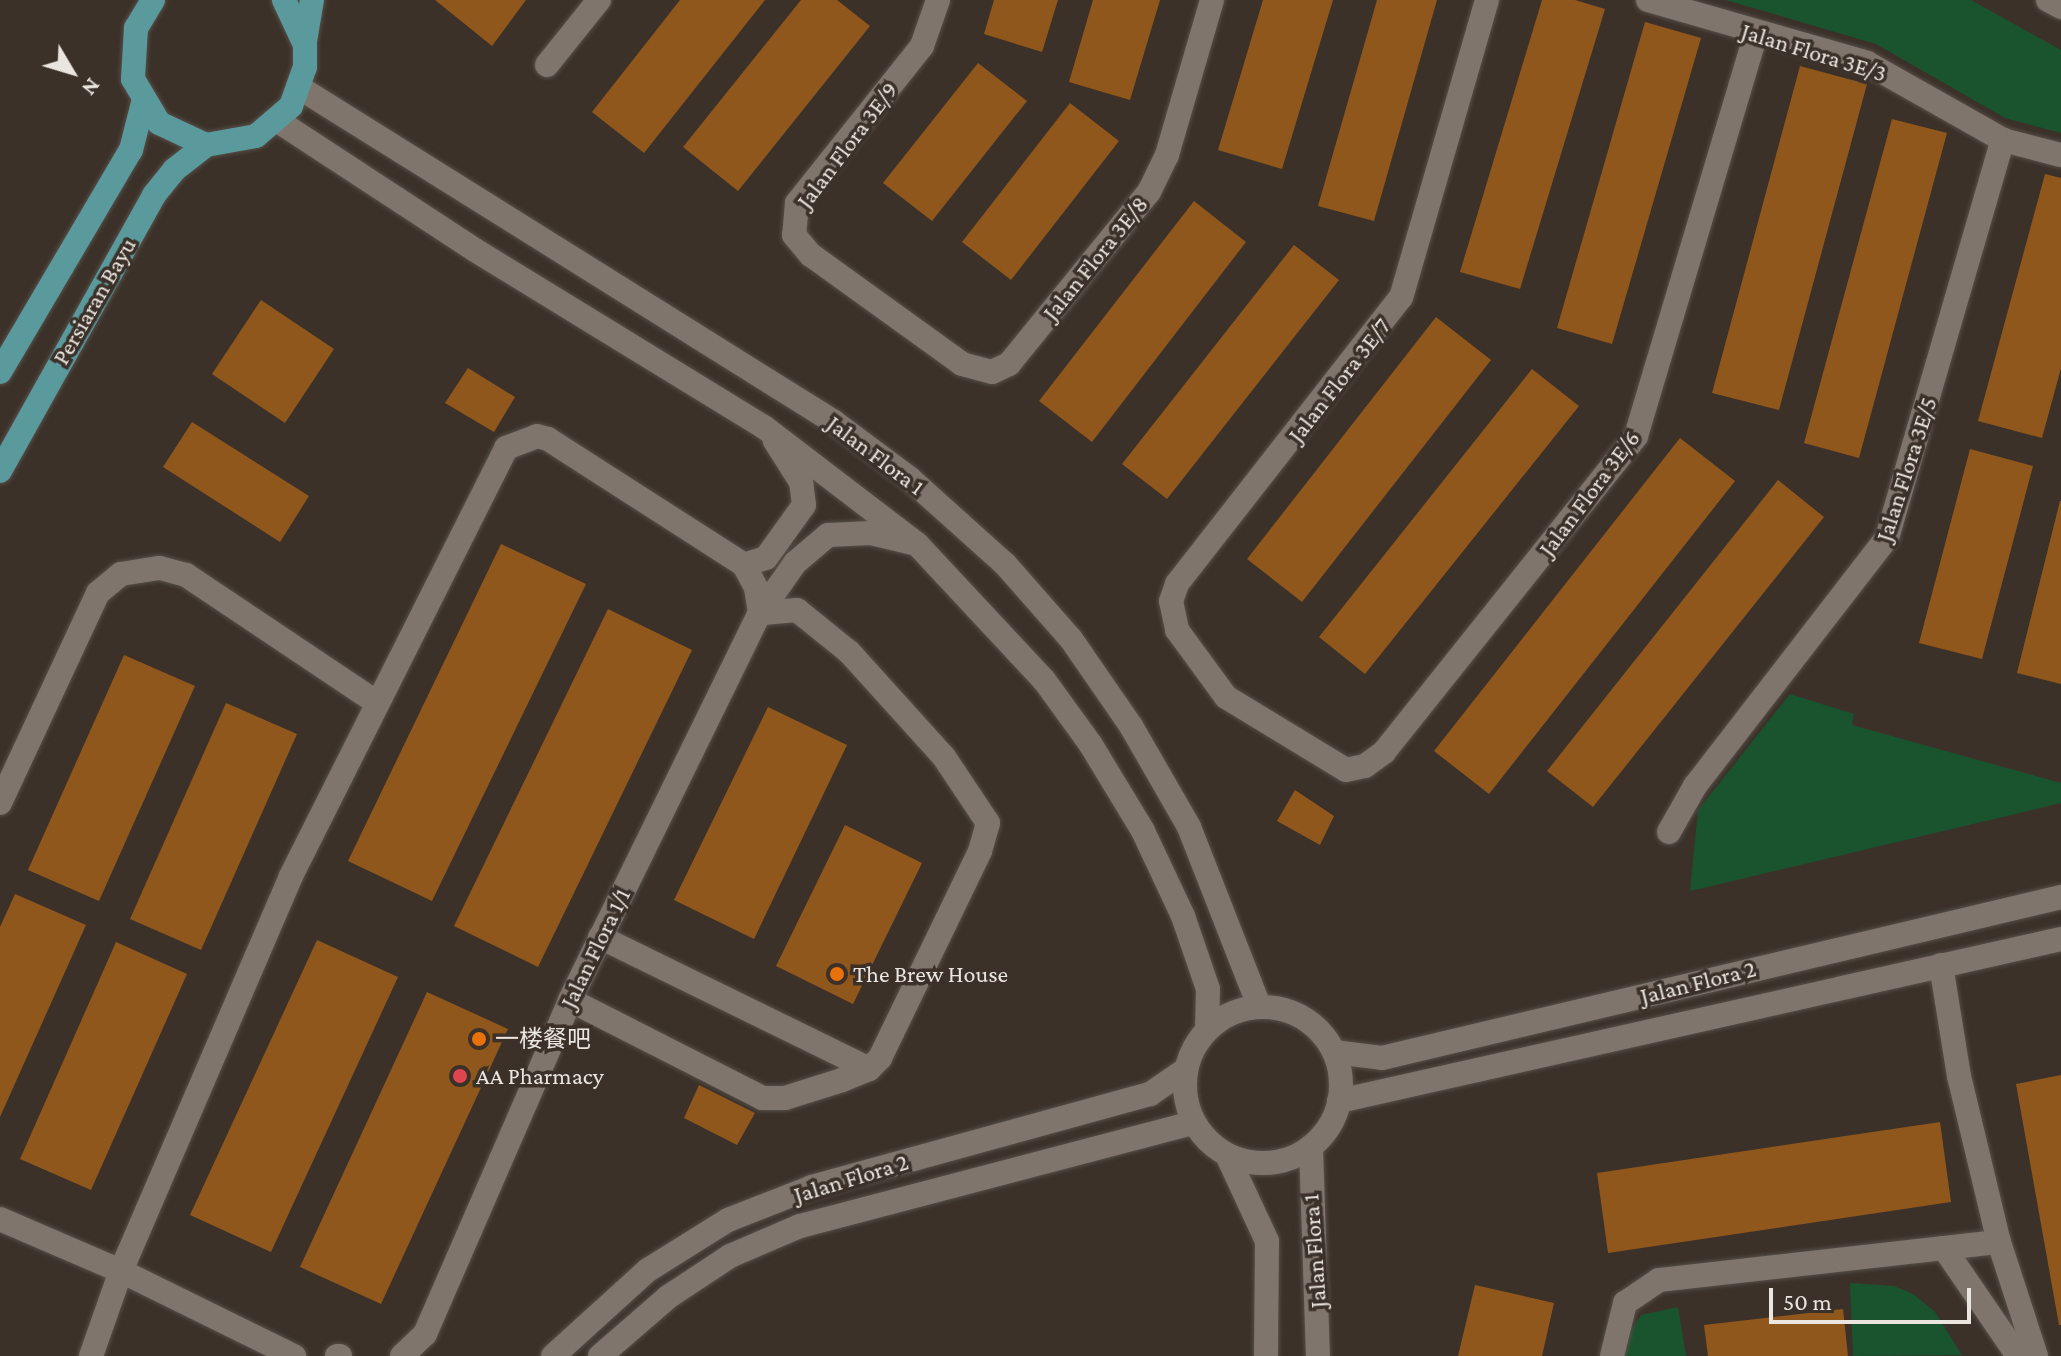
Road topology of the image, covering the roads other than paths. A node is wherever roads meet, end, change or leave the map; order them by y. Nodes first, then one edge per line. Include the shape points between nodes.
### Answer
1 (284, 0) edge
2 (312, 0) edge
3 (599, 0) edge
4 (938, 0) edge
5 (1212, 0) edge
6 (1487, 0) edge
7 (1648, 0) edge
8 (2048, 0) edge
9 (147, 2) edge
10 (2061, 7) edge
11 (1756, 34) junction
12 (305, 45) junction
13 (547, 65) dead end
14 (300, 88) junction
15 (143, 103) junction
16 (278, 121) junction
17 (2003, 140) junction
18 (206, 145) junction
19 (2061, 155) edge
20 (882, 303) joint
21 (0, 372) edge
22 (764, 427) junction
23 (0, 471) edge
24 (917, 544) junction
25 (744, 565) junction
26 (760, 613) junction
27 (376, 702) junction
28 (1243, 710) joint
29 (0, 803) edge
30 (1669, 832) dead end
31 (2061, 897) edge
32 (600, 937) junction
33 (2061, 939) edge
34 (1941, 965) junction
35 (570, 1000) junction
36 (1259, 1006) junction
37 (1207, 1029) junction
38 (1334, 1052) junction
39 (869, 1069) junction
40 (1185, 1070) junction
41 (1339, 1101) junction
42 (1194, 1123) junction
43 (1311, 1147) junction
44 (1227, 1155) junction
45 (0, 1219) edge
46 (1999, 1242) junction
47 (1944, 1248) junction
48 (121, 1271) junction
49 (426, 1345) edge
50 (91, 1356) edge
51 (294, 1356) edge
52 (402, 1356) edge
53 (553, 1356) edge
54 (600, 1356) edge
55 (1266, 1356) edge
56 (1318, 1356) edge
57 (1612, 1356) edge
58 (2018, 1356) edge
59 (2036, 1356) edge

1 - 12 main road
2 - 12 main road
3 - 13 street
4 - 20 street, Jalan Flora 3E/9 via 922,46 794,214 800,246
5 - 20 street, Jalan Flora 3E/8 via 1156,180 1009,364 992,372 972,369
6 - 28 street, Jalan Flora 3E/7 via 1401,297 1173,592 1170,608 1177,630 1218,688
7 - 11 street, Jalan Flora 3E/3
8 - 10 street
9 - 15 main road, Persiaran Bayu via 130,53
11 - 17 street, Jalan Flora 3E/3 via 1878,68
11 - 28 street, Jalan Flora 3E/6 via 1645,414 1624,452 1375,761 1354,770 1335,768
12 - 14 main road
14 - 16 main road
14 - 36 street, Jalan Flora 1 via 834,422 909,478 1005,564 1071,639 1189,827
15 - 18 main road via 170,130
15 - 21 main road, Persiaran Bayu via 131,150
16 - 18 main road, Persiaran Bayu via 231,144
16 - 22 street, Jalan Flora 1 via 475,250
17 - 19 street, Jalan Flora 3E/3
17 - 30 street, Jalan Flora 3E/5 via 1887,538 1695,786
18 - 23 main road, Persiaran Bayu via 174,170 154,195
22 - 24 street, Jalan Flora 1
22 - 25 street via 801,482 804,505 766,558
24 - 26 street, Jalan Flora 1/1 via 871,533 828,535 795,563
24 - 37 street, Jalan Flora 1 via 1044,680 1143,831 1183,916 1208,989
25 - 26 street via 756,588
25 - 27 street via 548,439 516,440 493,467
26 - 32 street, Jalan Flora 1/1
26 - 39 street via 797,610 849,652 944,757 988,823 964,886 880,1058
27 - 29 street via 186,575 160,568 121,574 98,593
27 - 48 street via 252,962
31 - 38 street, Jalan Flora 2 via 1382,1058
32 - 35 street, Jalan Flora 1/1
32 - 39 street
33 - 34 street, Jalan Flora 2
34 - 41 street, Jalan Flora 2
34 - 46 street via 1959,1076
35 - 39 street via 762,1098 785,1098
35 - 49 street, Jalan Flora 1/1
36 - 37 street via 1240,1009
36 - 38 street via 1303,1017
37 - 40 street, Jalan Flora 1
38 - 41 street via 1341,1076
40 - 42 street via 1185,1098
40 - 53 street, Jalan Flora 2 via 1150,1094 812,1187 728,1220 648,1270
41 - 43 street via 1329,1126
42 - 44 street, Jalan Flora 1
42 - 54 street, Jalan Flora 2 via 800,1226 730,1256 668,1297
43 - 44 street via 1270,1163
43 - 56 street, Jalan Flora 1
44 - 55 street, Jalan Flora 1 via 1267,1241
45 - 48 street
46 - 47 street
46 - 59 street
47 - 57 street via 1659,1280 1625,1303
47 - 58 street
48 - 50 street
48 - 51 street
49 - 52 street

